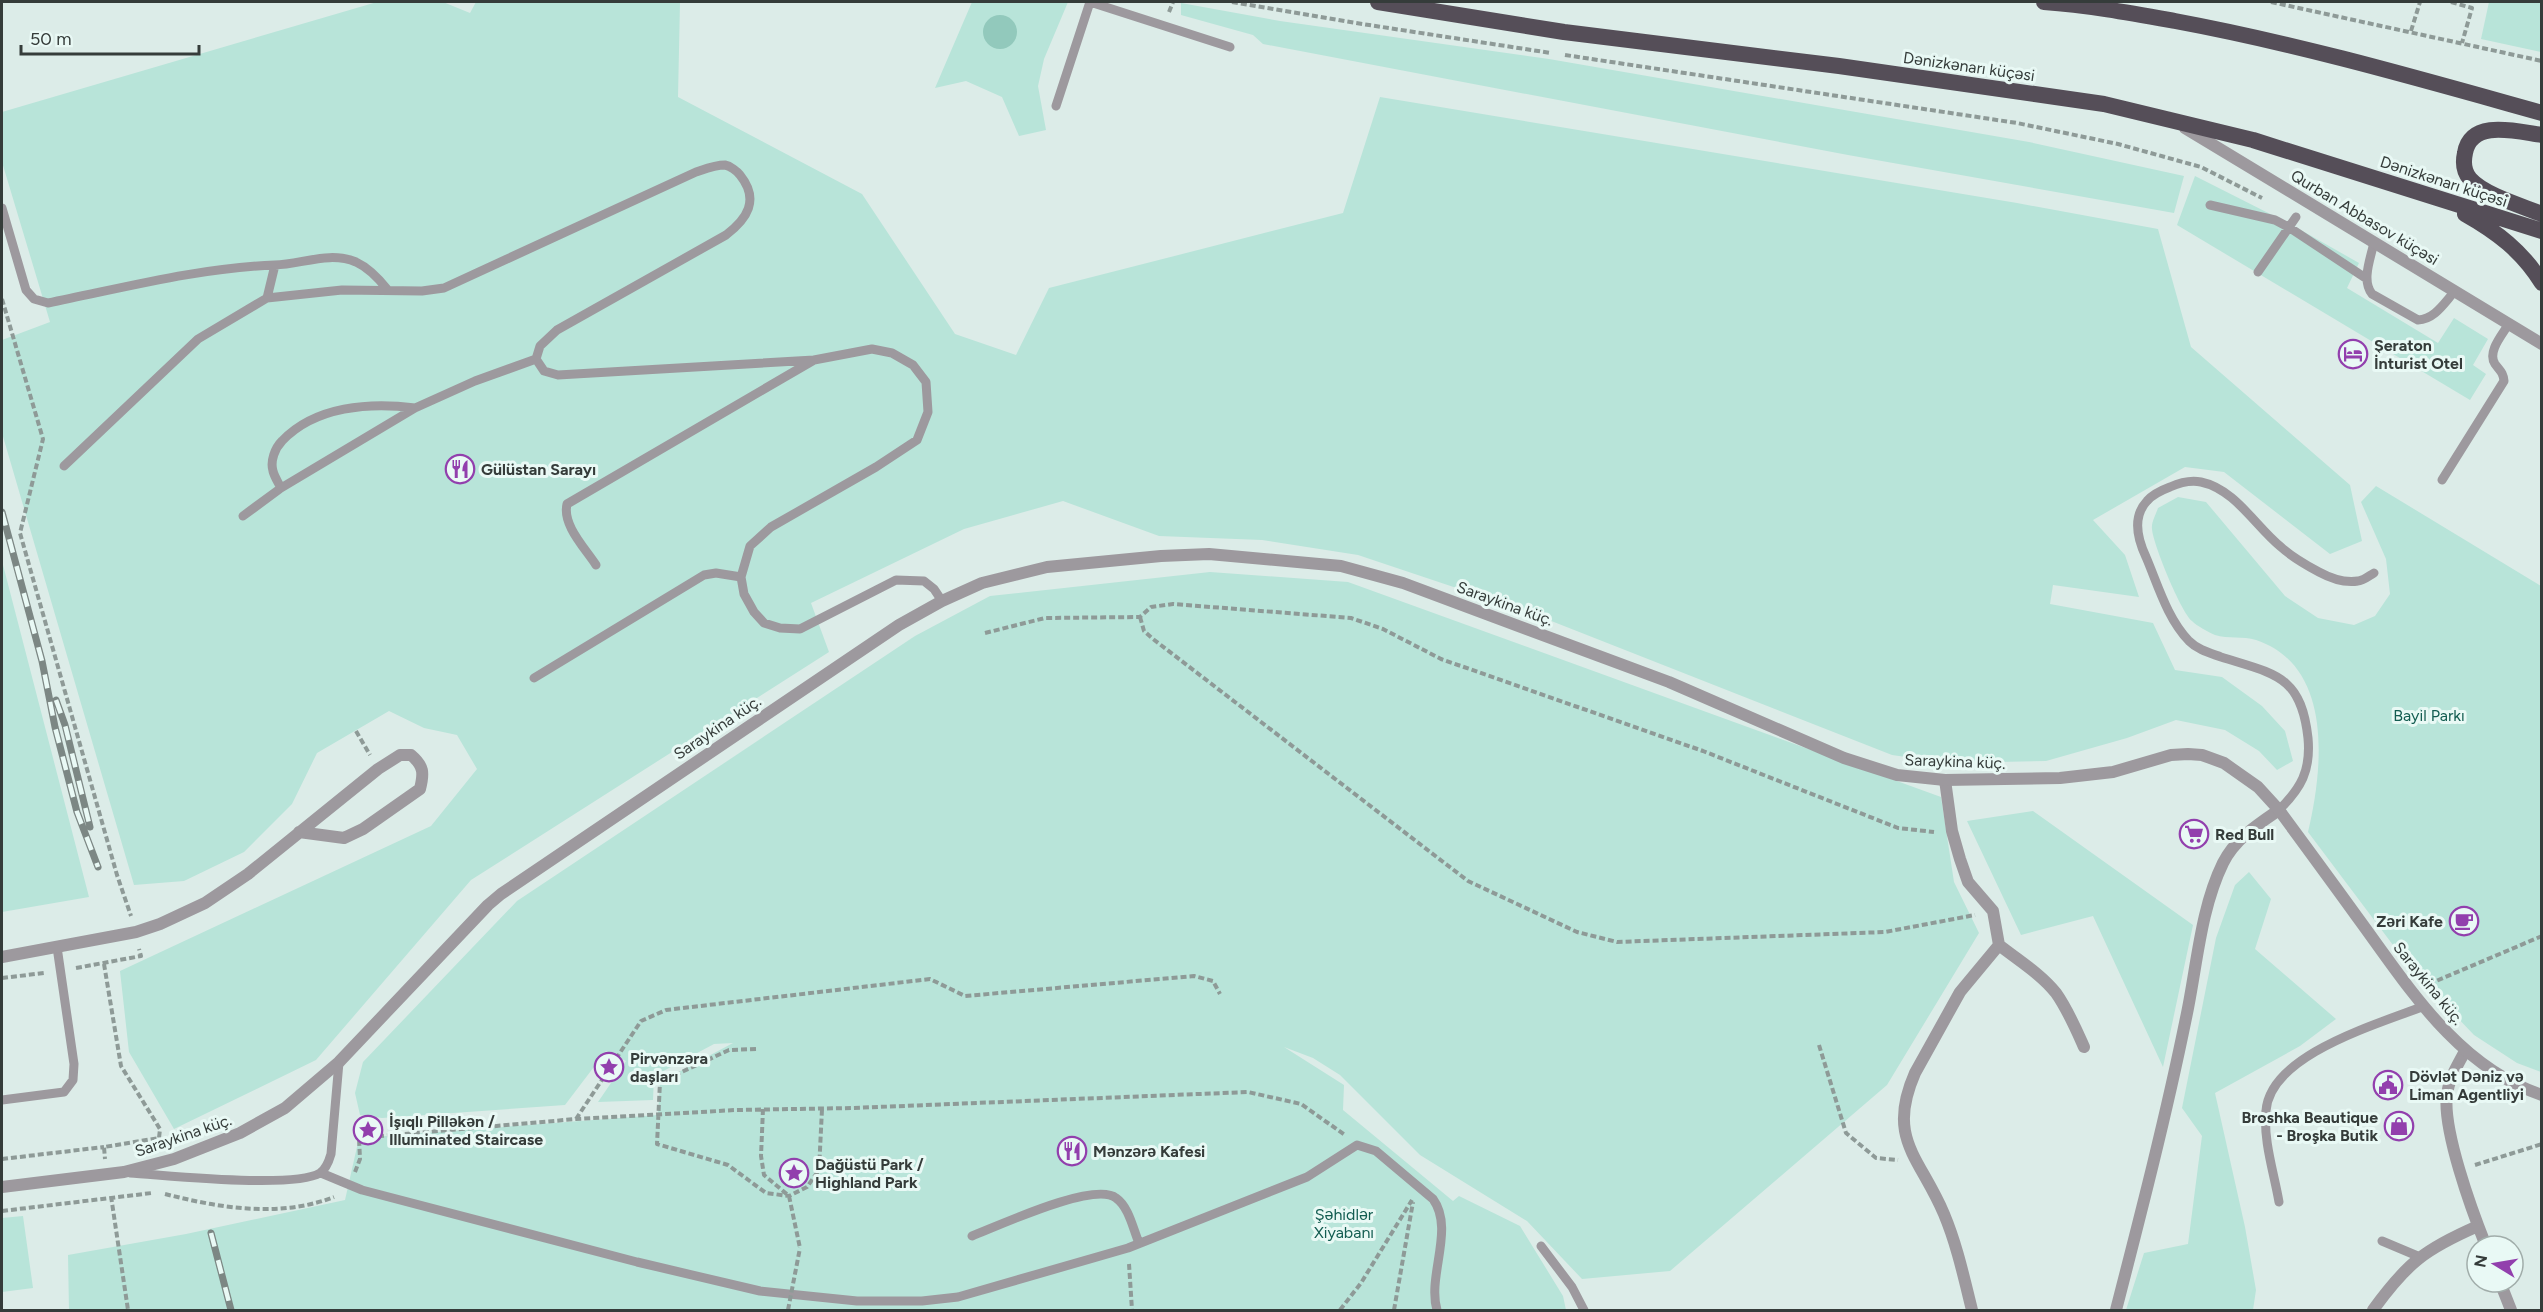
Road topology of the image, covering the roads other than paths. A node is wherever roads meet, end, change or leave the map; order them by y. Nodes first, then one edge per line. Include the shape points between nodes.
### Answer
1 (1090, 2) edge
2 (1378, 2) edge
3 (2044, 2) edge
4 (1230, 47) dead end
5 (1056, 106) dead end
6 (2541, 112) edge
7 (2171, 119) junction
8 (2541, 135) edge
9 (2427, 194) junction
10 (2210, 205) dead end
11 (2, 208) edge
12 (2541, 214) edge
13 (2296, 217) road end
14 (2290, 228) junction
15 (2541, 231) edge
16 (2374, 242) junction
17 (275, 265) junction
18 (2258, 272) dead end
19 (2367, 279) junction
20 (2541, 283) edge
21 (387, 289) junction
22 (2455, 291) junction
23 (267, 298) junction
24 (2508, 325) junction
25 (2541, 344) edge
26 (536, 359) junction
27 (814, 360) junction
28 (415, 408) junction
29 (64, 466) dead end
30 (2442, 480) dead end
31 (281, 488) junction
32 (243, 516) dead end
33 (596, 565) dead end
34 (2374, 573) dead end
35 (741, 577) junction
36 (942, 601) junction
37 (534, 678) dead end
38 (1945, 780) junction
39 (2279, 810) junction
40 (299, 832) junction
41 (1999, 945) junction
42 (57, 947) junction
43 (2, 957) edge
44 (2424, 1006) junction
45 (2084, 1047) dead end
46 (2465, 1051) junction
47 (339, 1062) junction
48 (2541, 1095) edge
49 (2, 1101) edge
50 (124, 1172) junction
51 (321, 1173) junction
52 (2, 1187) edge
53 (2279, 1202) dead end
54 (2478, 1226) junction
55 (2481, 1234) edge
56 (972, 1236) dead end
57 (2382, 1241) dead end
58 (1139, 1243) junction
59 (1541, 1246) dead end
60 (2420, 1257) junction
61 (2505, 1294) edge
62 (1437, 1311) edge
63 (1584, 1311) edge
64 (1972, 1311) edge
65 (2116, 1311) edge
66 (2373, 1311) edge
67 (2511, 1311) edge

1 - 4 lane
1 - 5 lane
2 - 7 highway, Dənizkənarı küçəsi via 1564,32 2049,95
3 - 6 highway via 2238,33
7 - 9 highway, Dənizkənarı küçəsi
7 - 16 street, Qurban Abbasov küçəsi
8 - 12 highway via 2495,129 2481,132 2471,138 2463,160 2470,179 2482,189
9 - 15 highway, Dənizkənarı küçəsi
9 - 20 highway via 2509,242 2528,261
10 - 14 lane via 2275,220
11 - 17 lane via 26,290 34,299 48,303 228,267
13 - 14 lane
14 - 18 lane
14 - 19 lane
16 - 19 lane
16 - 22 street, Qurban Abbasov küçəsi
17 - 21 lane via 330,257 355,261 377,276
17 - 23 lane
19 - 22 lane via 2372,294 2418,320 2433,316
21 - 23 lane
21 - 26 lane via 444,288 696,171 727,165 738,172 748,186 750,204 742,222 726,236 557,330 540,346
22 - 24 street, Qurban Abbasov küçəsi
23 - 29 lane via 198,339
24 - 25 street, Qurban Abbasov küçəsi
24 - 30 lane via 2493,352 2493,362 2503,373 2504,381
26 - 27 lane via 544,371 558,375
26 - 28 lane
27 - 33 lane via 567,504 564,513
27 - 35 lane via 872,350 892,353 913,365 926,382 928,412 917,440 771,527 750,546
28 - 31 lane
28 - 31 lane via 386,404 359,407 296,426 274,454 272,469
31 - 32 lane
34 - 39 lane via 2359,581 2332,579 2281,547 2234,500 2200,482 2179,483 2161,490 2146,501 2139,514 2141,547 2174,622 2190,642 2205,652 2272,673 2287,682 2303,708 2309,748 2307,768 2297,792
35 - 36 lane via 744,594 754,612 764,623 780,628 800,629 896,580 924,580
35 - 37 lane via 704,575
36 - 38 street, Saraykina küç. via 982,583 1047,567 1182,555 1310,562 1367,572 1669,682 1844,758 1897,775
36 - 47 street, Saraykina küç. via 899,625 520,879 488,905
38 - 39 street, Saraykina küç. via 2088,776 2171,754 2202,755 2224,763 2258,787
38 - 41 street via 1952,831 1968,882 1993,911
39 - 44 street, Saraykina küç.
39 - 65 street via 2236,844 2211,893 2154,1161
40 - 40 street via 344,838 363,829 420,789 420,762 411,755 400,755
40 - 42 street via 205,903 136,932
41 - 45 street via 2056,993
41 - 64 street via 1960,992 1909,1087 1903,1114 1905,1139 1943,1212
42 - 43 street
42 - 49 lane via 74,1064 72,1080 64,1092
44 - 46 street, Saraykina küç.
44 - 53 lane via 2319,1048 2290,1067 2269,1094 2267,1135
46 - 48 street, Saraykina küç. via 2506,1080
46 - 54 street via 2451,1076 2446,1106 2448,1126
47 - 50 street, Saraykina küç. via 285,1108 240,1133 174,1159
47 - 51 lane via 331,1154
50 - 51 lane via 271,1180 303,1179
50 - 52 street, Saraykina küç.
51 - 58 lane via 362,1190 720,1282 760,1291 857,1301 958,1298
54 - 55 street
54 - 60 street
56 - 58 lane via 1063,1201 1098,1193 1116,1197 1125,1208
57 - 60 lane
58 - 62 lane via 1307,1178 1357,1145 1376,1151 1439,1207 1442,1221 1435,1284
59 - 63 lane via 1572,1287
60 - 66 street via 2395,1280
61 - 67 street

